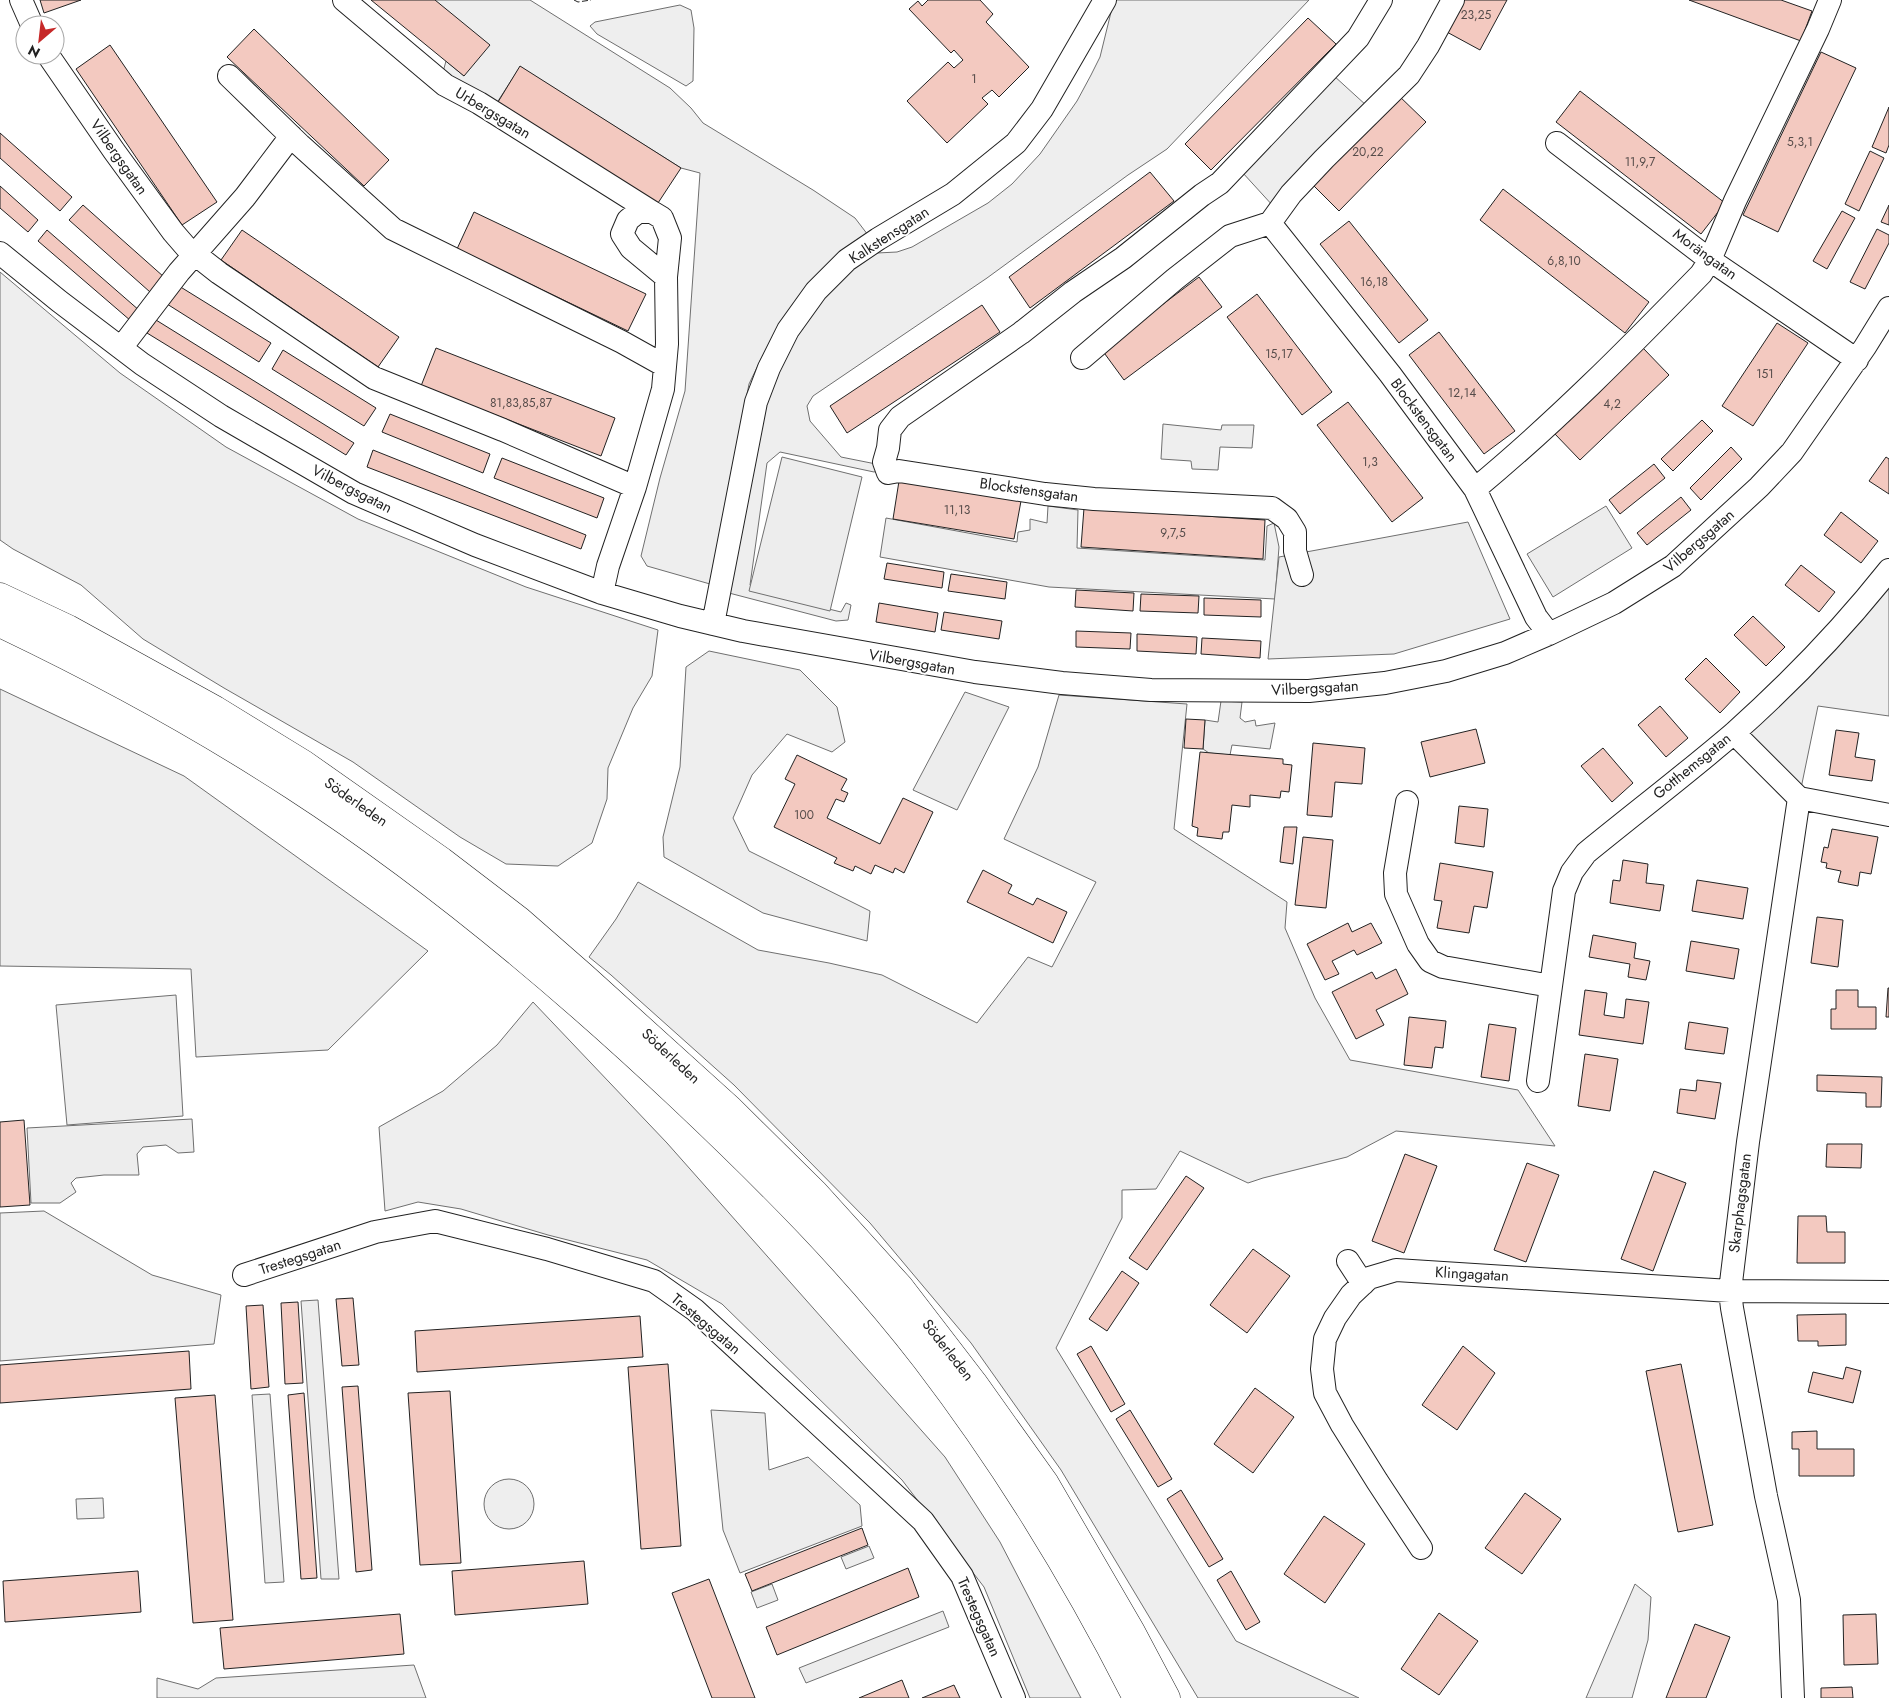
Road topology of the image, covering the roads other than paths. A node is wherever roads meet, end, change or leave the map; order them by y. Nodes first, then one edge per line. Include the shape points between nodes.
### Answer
1 (21, 0) edge
2 (344, 0) edge
3 (1105, 0) edge
4 (1381, 0) edge
5 (1453, 0) edge
6 (1830, 0) edge
7 (28, 15) edge
8 (55, 65) edge
9 (229, 76) dead end
10 (291, 136) junction
11 (1557, 142) dead end
12 (652, 212) junction
13 (1270, 223) junction
14 (0, 253) edge
15 (195, 255) junction
16 (1710, 260) junction
17 (666, 276) junction
18 (1889, 308) edge
19 (121, 348) junction
20 (1082, 358) dead end
21 (1857, 360) junction
22 (665, 366) junction
23 (635, 487) junction
24 (1475, 489) junction
25 (1889, 570) edge
26 (1302, 575) dead end
27 (602, 593) junction
28 (0, 597) edge
29 (0, 623) edge
30 (714, 624) junction
31 (1549, 634) junction
32 (1734, 733) junction
33 (1799, 798) junction
34 (1407, 802) dead end
35 (1889, 814) edge
36 (1552, 986) junction
37 (1538, 1081) dead end
38 (1348, 1261) dead end
39 (244, 1275) dead end
40 (1363, 1284) junction
41 (1730, 1291) junction
42 (1889, 1292) edge
43 (1421, 1548) dead end
44 (1166, 1697) edge
45 (1014, 1698) edge
46 (1137, 1698) edge
47 (1793, 1698) edge

1 - 7 street
2 - 12 street, Urbergsgatan via 445,84
3 - 30 street, Kalkstensgatan via 1042,109 1016,143 953,194 847,260 816,291 788,330 756,402
4 - 26 street, Blockstensgatan via 1358,38 1220,183 1123,258 900,417 890,430 884,462 888,474 899,471 1045,494 1272,508 1287,519 1295,532 1295,551
5 - 13 street via 1409,75 1291,194
6 - 16 street
8 - 15 street, Vilbergsgatan via 173,232
9 - 10 street
10 - 15 street
10 - 22 street via 394,229
11 - 16 street, Morängatan
12 - 17 street via 662,218 670,238
12 - 17 street via 638,212 628,220 622,234 631,248
13 - 20 street via 1230,236
13 - 24 street, Blockstensgatan via 1390,374
14 - 19 street, Vilbergsgatan
15 - 19 street
15 - 23 street, Vilbergsgatan via 374,378
16 - 21 street, Morängatan
16 - 24 street via 1701,274 1613,365 1527,446
17 - 22 street
18 - 21 street, Vilbergsgatan
19 - 27 street, Vilbergsgatan via 221,416 354,493 475,545
21 - 31 street, Vilbergsgatan via 1792,452 1715,530 1673,566 1614,604
22 - 23 street via 663,389
23 - 27 street
24 - 31 street, Blockstensgatan via 1536,617
25 - 32 street, Gotthemsgatan via 1848,620
27 - 30 street, Vilbergsgatan
28 - 44 highway, Söderleden via 68,629 215,710 303,764 518,920 730,1110 814,1193 893,1281 973,1383 1045,1484
29 - 46 highway, Söderleden via 59,651 205,731 294,786 399,858 516,949 707,1121 810,1224 926,1358 1000,1462 1078,1586
30 - 31 street, Vilbergsgatan via 975,672 1151,690 1309,691 1385,683 1446,672 1508,652
32 - 33 street
32 - 36 street, Gotthemsgatan via 1586,852 1564,891
33 - 35 street
33 - 41 street, Skarphagsgatan via 1748,1142
34 - 36 street via 1395,873 1396,894 1418,944 1430,961 1443,967
36 - 37 street, Gotthemsgatan
38 - 40 street
39 - 45 street, Trestegsgatan via 375,1232 435,1221 548,1249 654,1281 695,1310 923,1521 962,1576
40 - 41 street, Klingagatan via 1370,1278 1396,1270
40 - 43 street, Klingagatan via 1335,1318 1325,1339 1322,1369 1325,1392 1342,1425
41 - 42 street, Klingagatan
41 - 47 street, Skarphagsgatan via 1766,1496 1789,1600

